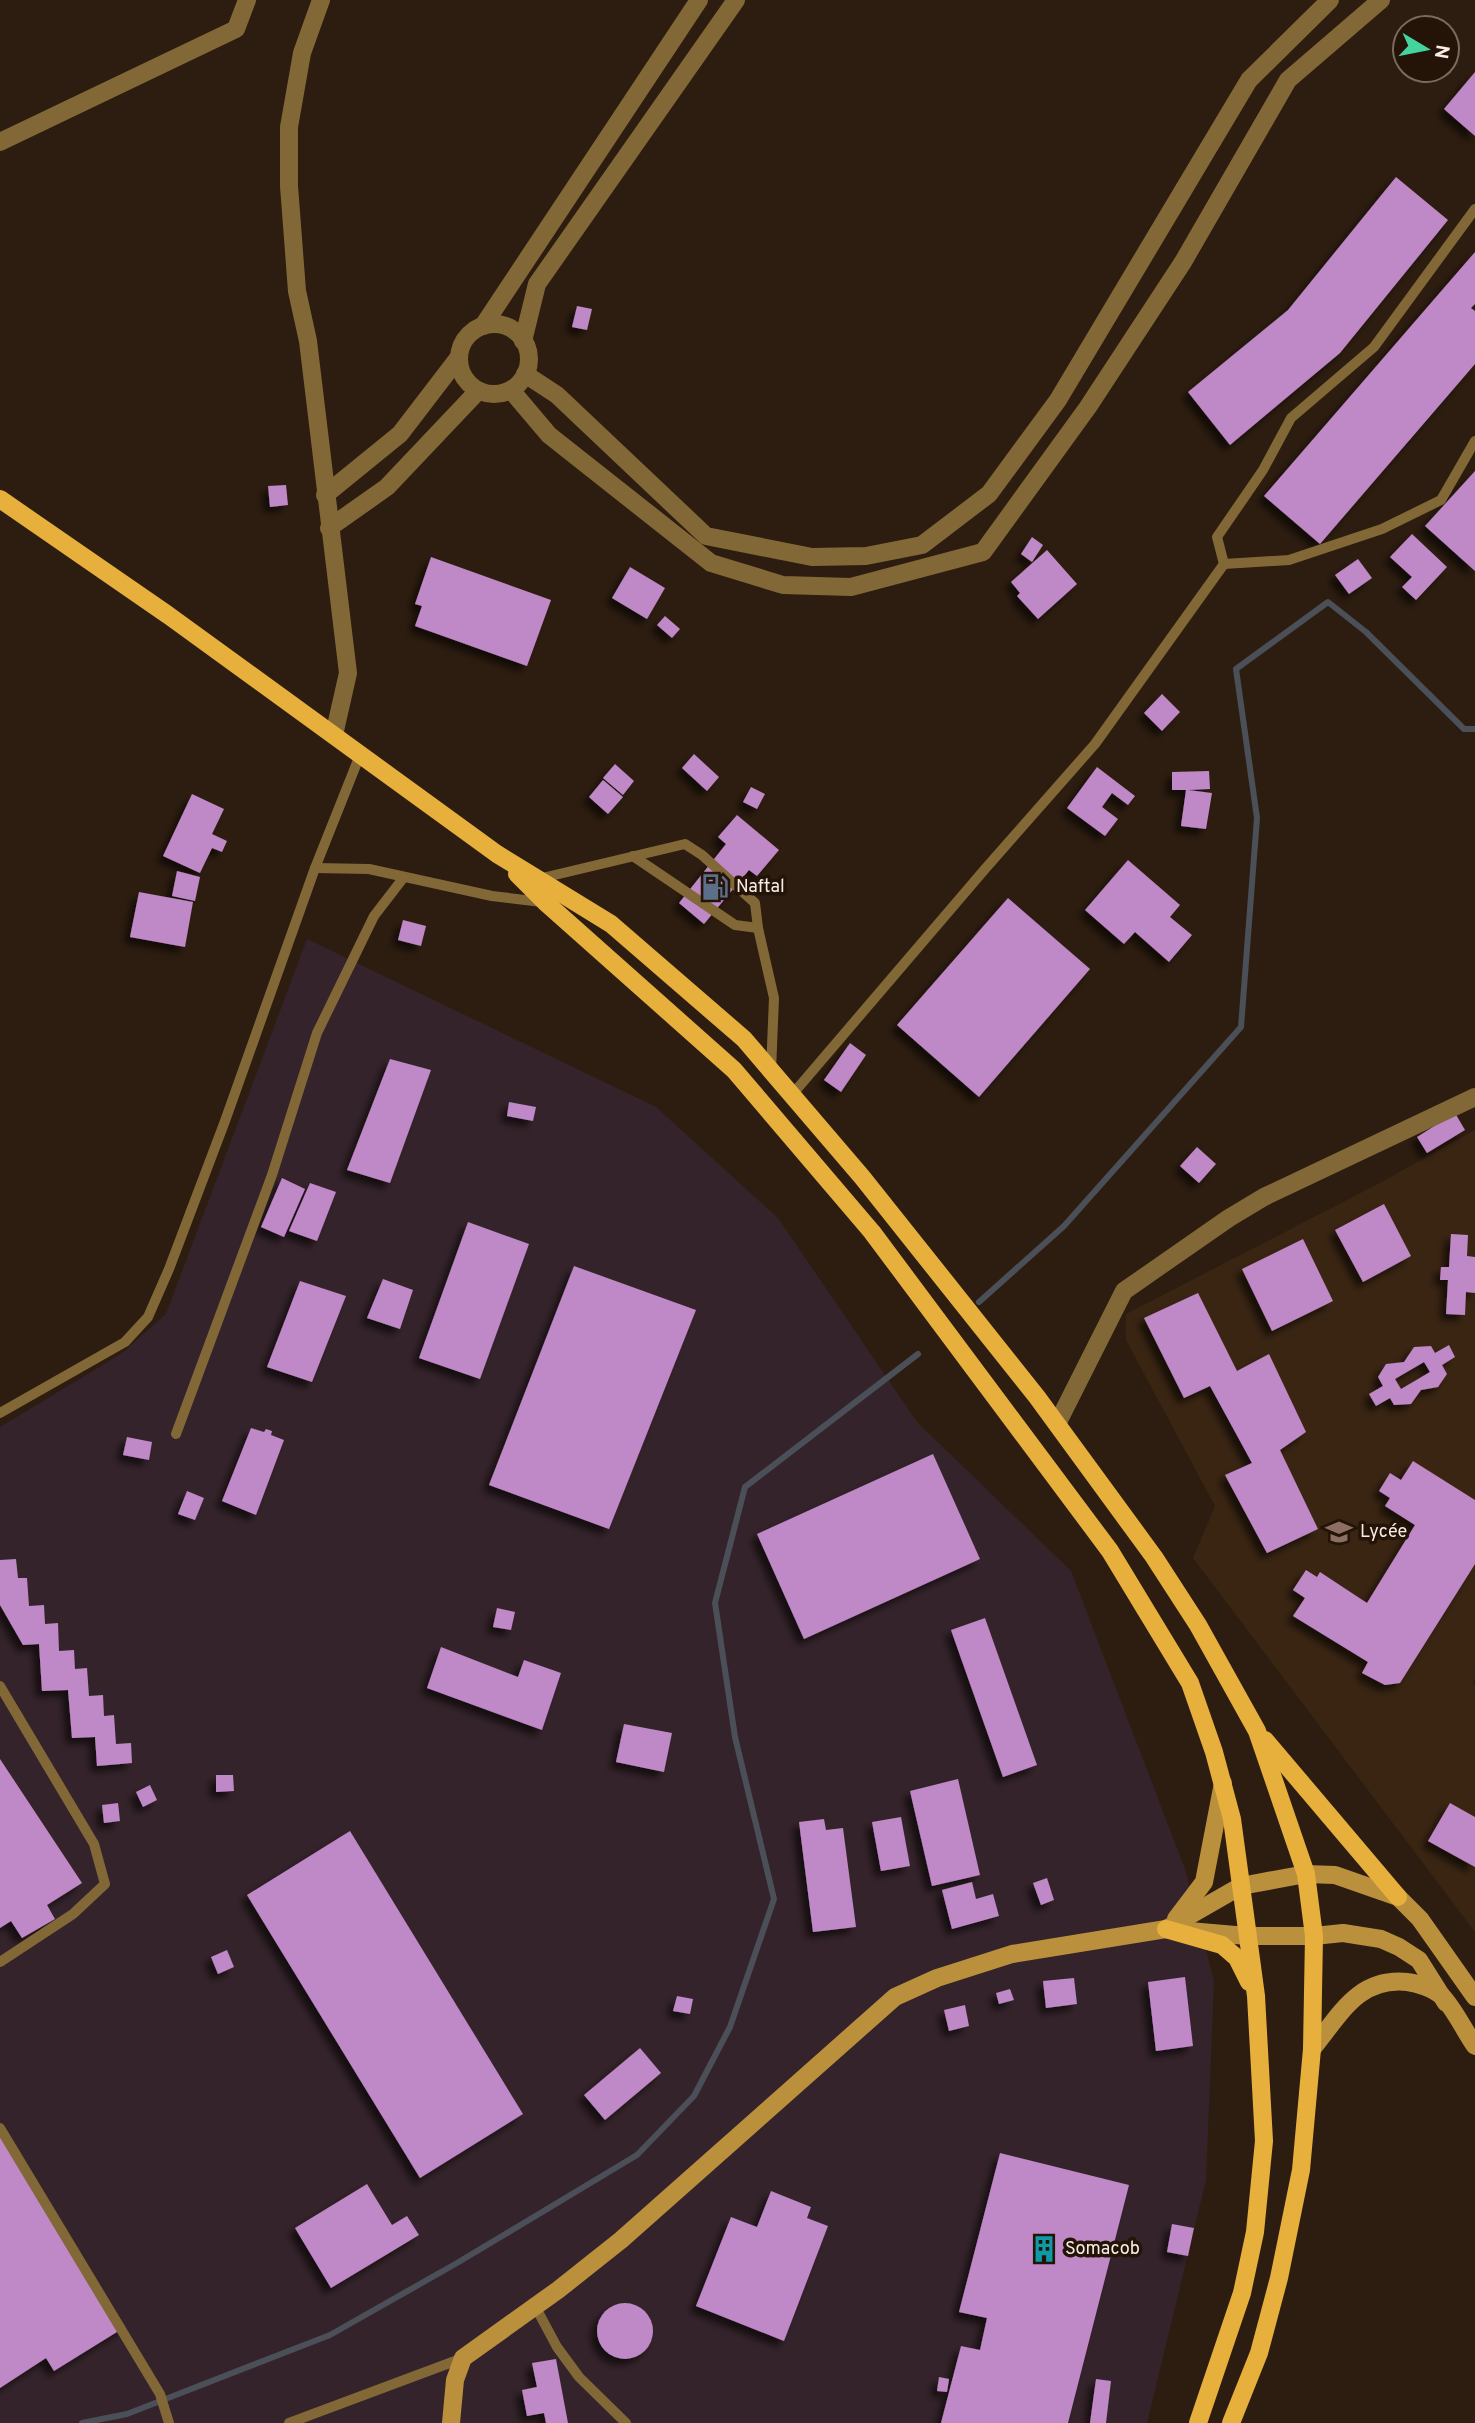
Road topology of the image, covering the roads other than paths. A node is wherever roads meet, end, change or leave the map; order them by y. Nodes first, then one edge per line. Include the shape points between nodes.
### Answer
1 (247, 0) edge
2 (321, 0) edge
3 (699, 0) edge
4 (736, 0) edge
5 (1330, 0) edge
6 (1381, 0) edge
7 (0, 142) edge
8 (1475, 209) edge
9 (483, 326) junction
10 (523, 341) junction
11 (459, 358) junction
12 (526, 374) junction
13 (510, 390) junction
14 (478, 391) junction
15 (1475, 441) edge
16 (325, 495) junction
17 (0, 499) edge
18 (329, 528) junction
19 (1224, 564) junction
20 (334, 736) junction
21 (360, 754) junction
22 (497, 854) junction
23 (633, 856) junction
24 (315, 868) junction
25 (404, 877) junction
26 (537, 879) junction
27 (545, 902) junction
28 (758, 928) junction
29 (771, 1071) junction
30 (791, 1096) junction
31 (1475, 1097) edge
32 (0, 1413) edge
33 (1057, 1424) junction
34 (176, 1434) dead end
35 (0, 1686) edge
36 (1257, 1731) junction
37 (1223, 1783) junction
38 (1306, 1874) junction
39 (1241, 1886) junction
40 (1398, 1897) junction
41 (1166, 1929) junction
42 (1247, 1936) junction
43 (1314, 1936) junction
44 (0, 1962) edge
45 (1256, 1996) junction
46 (1475, 1997) edge
47 (1446, 2003) junction
48 (1475, 2046) edge
49 (1312, 2049) junction
50 (0, 2128) edge
51 (535, 2306) junction
52 (463, 2358) junction
53 (169, 2423) edge
54 (289, 2423) edge
55 (451, 2423) edge
56 (626, 2423) edge
57 (1198, 2423) edge
58 (1231, 2423) edge

1 - 7 street via 236,29
2 - 16 street via 302,54 289,127 289,186 297,290 308,341
3 - 9 street
4 - 10 street via 537,284
5 - 12 street via 1249,80 1058,400 989,494 922,545 866,556 812,557 706,536 557,396
6 - 13 street via 1289,80 1183,262 1088,407 983,552 851,587 783,586 711,563 549,435
8 - 19 lane via 1374,347 1291,418 1263,470 1217,537
9 - 10 street via 506,327
9 - 11 street via 464,341
10 - 12 street via 528,352
11 - 14 street via 463,375
11 - 16 street via 400,435
12 - 13 street
13 - 14 street via 500,394
14 - 18 street via 387,487
15 - 19 lane via 1441,500 1382,529 1290,559
16 - 18 street
17 - 20 main road
18 - 20 street via 348,673
19 - 30 lane via 1095,744
20 - 21 main road
21 - 22 main road
21 - 24 lane
22 - 26 main road
22 - 27 main road
23 - 26 lane
23 - 28 lane via 735,925
23 - 28 lane via 685,844 755,903
24 - 25 lane via 369,869
24 - 32 lane via 225,1121 148,1317 125,1342
25 - 27 lane
25 - 34 lane via 374,916 317,1033 272,1175
26 - 29 main road via 634,942 744,1039
27 - 37 main road via 734,1070 872,1232 1124,1573 1190,1683
28 - 29 lane via 774,998
29 - 30 main road
30 - 33 main road via 862,1177
31 - 33 street via 1264,1197 1124,1291
33 - 36 main road via 1154,1557
35 - 44 lane via 94,1844 105,1884 73,1914
36 - 38 main road
36 - 40 main road
37 - 39 main road
37 - 41 main road via 1204,1882
38 - 39 main road
38 - 40 main road via 1335,1875
38 - 43 main road
39 - 41 main road
39 - 42 main road
40 - 46 main road via 1420,1919
41 - 42 main road
41 - 45 main road via 1222,1945 1237,1958
41 - 51 main road via 1012,1954 895,1997 621,2240
42 - 43 main road
42 - 45 main road
43 - 47 main road via 1343,1933 1399,1947 1419,1960
43 - 49 main road
45 - 57 main road via 1264,2141 1255,2232 1242,2293
47 - 48 main road
47 - 49 main road via 1441,1995 1417,1983 1378,1983 1360,1992
49 - 58 main road via 1301,2170 1279,2278 1259,2353
50 - 53 lane via 160,2394
51 - 52 main road
51 - 56 lane via 579,2377
52 - 54 lane
52 - 55 main road via 455,2380

